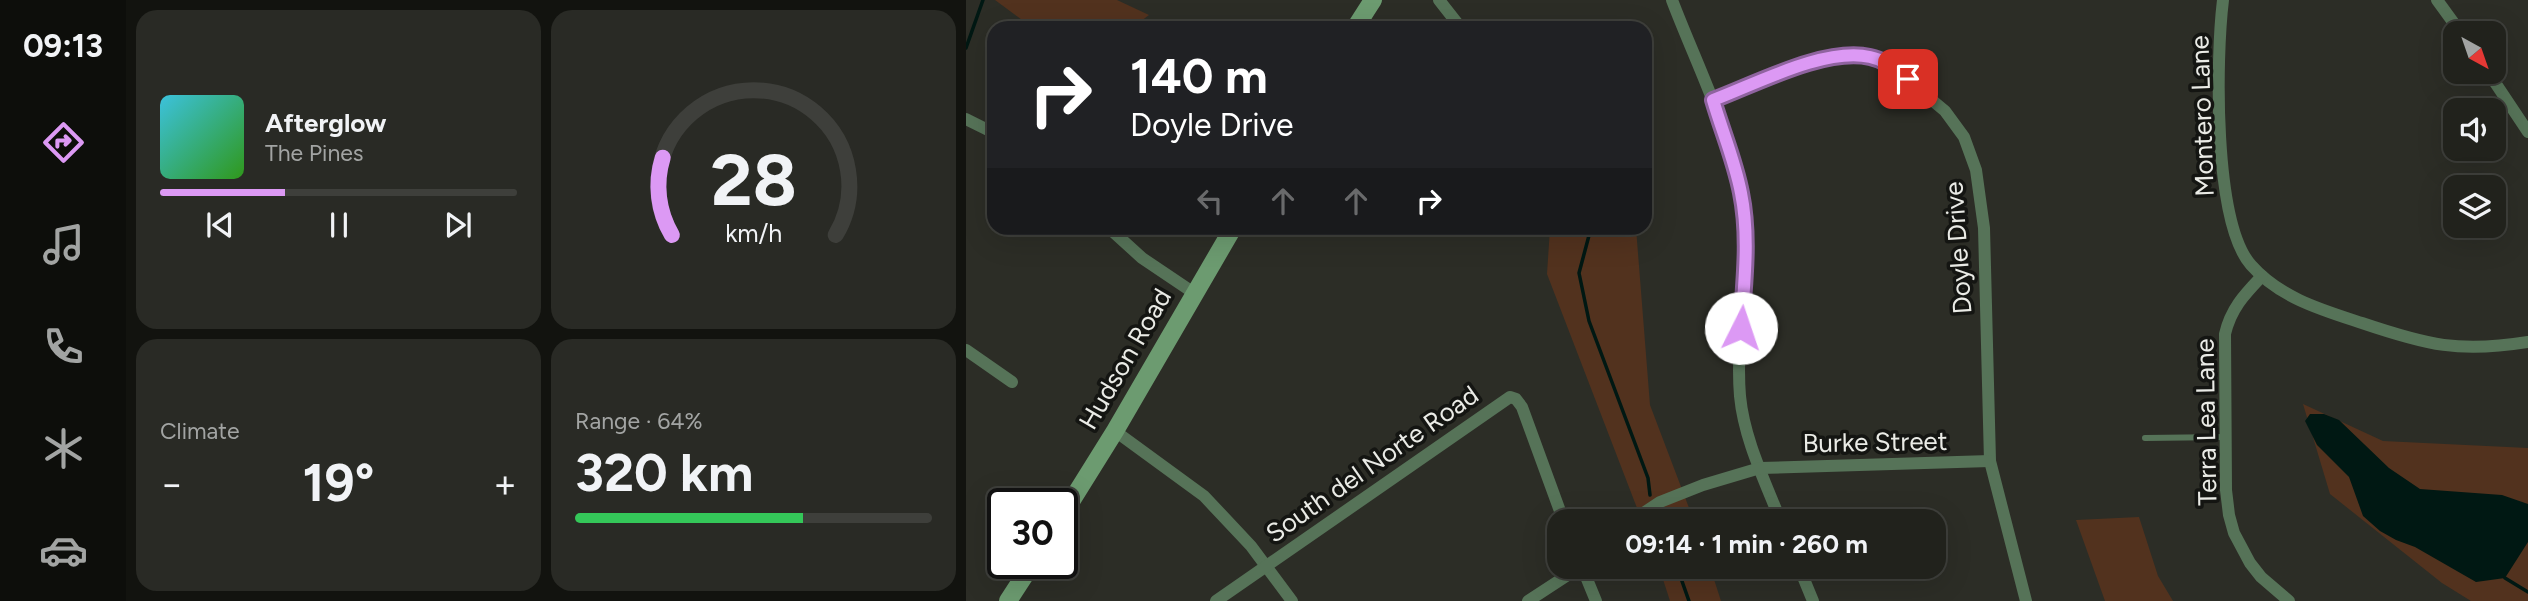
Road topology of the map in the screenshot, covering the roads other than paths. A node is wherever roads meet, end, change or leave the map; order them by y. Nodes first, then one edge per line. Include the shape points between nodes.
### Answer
1 (1373, 0) edge
2 (1439, 0) edge
3 (1672, 0) edge
4 (2223, 0) edge
5 (2437, 0) edge
6 (1360, 21) edge
7 (1456, 21) edge
8 (2452, 21) edge
9 (2496, 84) edge
10 (1713, 100) junction
11 (966, 119) edge
12 (987, 130) edge
13 (2528, 132) edge
14 (1117, 235) edge
15 (1229, 235) edge
16 (2262, 276) junction
17 (1194, 293) junction
18 (2528, 342) edge
19 (966, 351) edge
20 (1012, 382) dead end
21 (1115, 431) junction
22 (2225, 437) junction
23 (2145, 438) dead end
24 (1990, 461) junction
25 (1760, 468) junction
26 (1078, 490) edge
27 (1559, 509) edge
28 (1650, 509) edge
29 (1776, 509) edge
30 (1266, 566) junction
31 (1022, 579) edge
32 (1562, 579) edge
33 (1586, 579) edge
34 (1804, 579) edge
35 (1008, 601) edge
36 (1216, 601) edge
37 (1292, 601) edge
38 (1528, 601) edge
39 (1596, 601) edge
40 (1813, 601) edge
41 (2026, 601) edge
42 (2288, 601) edge

1 - 6 street
2 - 7 street
3 - 10 street
4 - 16 street, Montero Lane via 2220,90 2225,193 2239,244
5 - 8 street
9 - 13 street
10 - 24 street, Doyle Drive via 1818,60 1859,55 1891,66 1956,124 1970,151 1981,194
10 - 25 street via 1737,174 1745,217 1740,387 1748,435
11 - 12 street
14 - 17 street via 1142,258
15 - 17 street, Hudson Road
16 - 18 street, Montero Lane via 2311,306 2419,341 2469,348
16 - 22 street, Terra Lea Lane via 2238,301 2227,327
17 - 21 street, Hudson Road
19 - 20 street
21 - 26 street, Hudson Road
21 - 30 street via 1203,496
22 - 23 lane
22 - 42 street, Terra Lea Lane via 2227,504 2234,533 2249,563
24 - 25 street, Burke Street
24 - 41 street, Doyle Drive
25 - 28 street, Burke Street via 1703,485
25 - 29 street
27 - 30 street, South del Norte Road via 1522,407 1510,397
30 - 36 street, South del Norte Road
30 - 37 street
31 - 35 street
32 - 38 street
33 - 39 street
34 - 40 street

